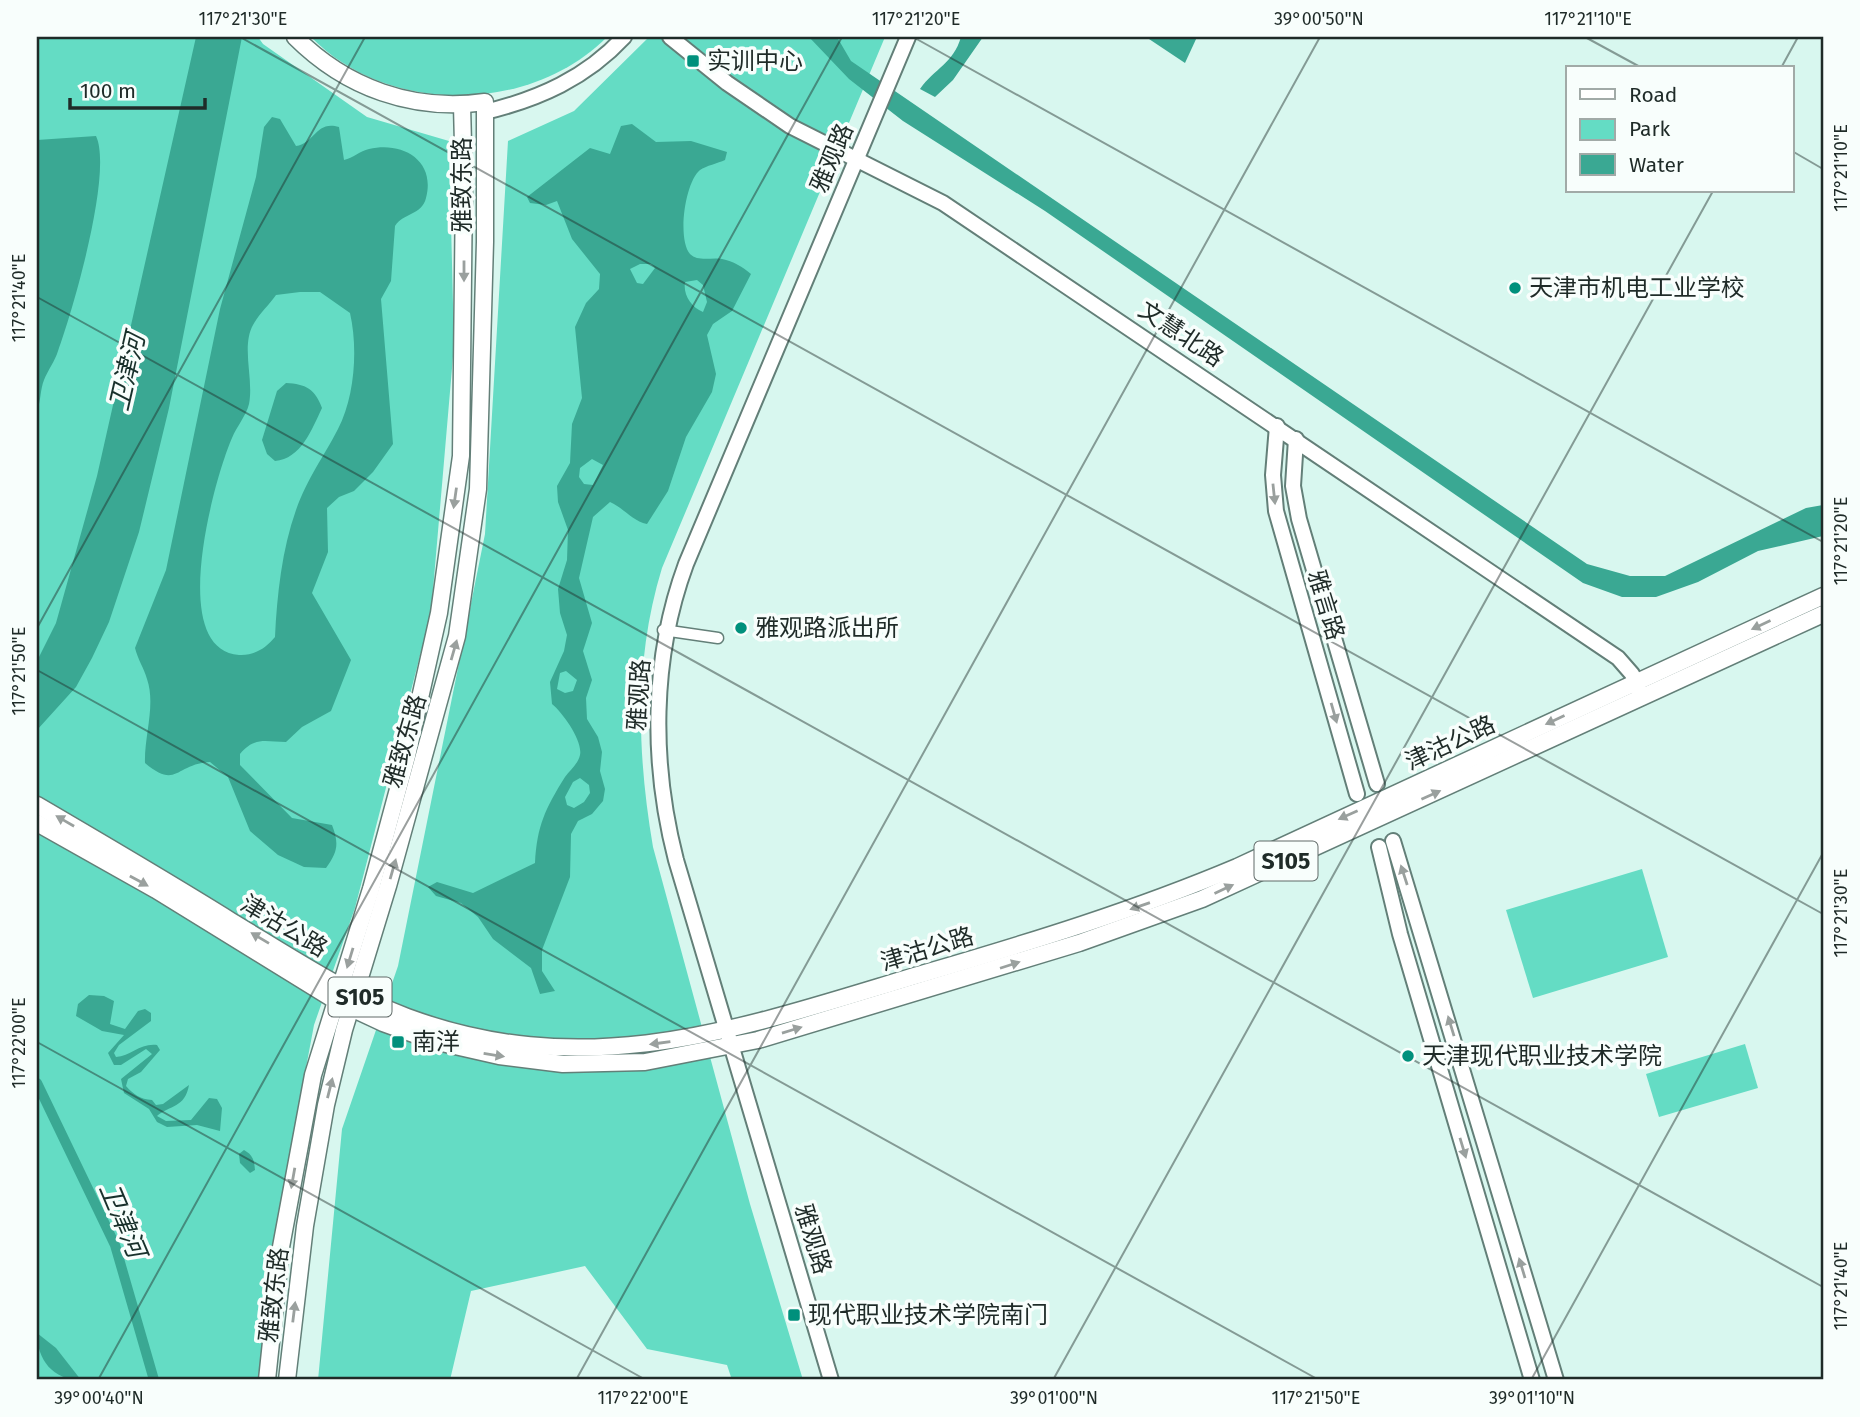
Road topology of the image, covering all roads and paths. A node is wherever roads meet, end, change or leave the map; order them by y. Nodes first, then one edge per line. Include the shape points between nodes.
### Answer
1 (283, 37) edge
2 (295, 37) edge
3 (614, 37) edge
4 (624, 37) edge
5 (670, 37) edge
6 (682, 37) edge
7 (902, 37) edge
8 (908, 37) edge
9 (891, 71) junction
10 (485, 107) junction
11 (461, 110) junction
12 (855, 155) junction
13 (1277, 426) junction
14 (1296, 439) junction
15 (1823, 596) edge
16 (1823, 614) edge
17 (665, 630) junction
18 (718, 638) dead end
19 (1640, 681) junction
20 (1646, 697) junction
21 (1377, 784) dead end
22 (1357, 793) dead end
23 (37, 805) edge
24 (37, 823) edge
25 (1393, 841) dead end
26 (1379, 847) dead end
27 (1415, 909) junction
28 (1395, 918) junction
29 (346, 998) junction
30 (727, 1040) junction
31 (1476, 1111) junction
32 (1453, 1116) junction
33 (1536, 1315) junction
34 (1514, 1320) junction
35 (267, 1380) edge
36 (287, 1380) edge
37 (829, 1380) edge
38 (1532, 1380) edge
39 (1556, 1380) edge

1 - 11 main road via 322,71 371,98 404,108
2 - 11 main road via 338,72 367,88
3 - 10 main road via 567,74
4 - 10 main road via 556,89
5 - 12 main road, 文慧北路 via 762,108 807,136
6 - 12 main road, 文慧北路 via 769,104
7 - 9 main road, 雅观路
8 - 9 main road, 雅观路
9 - 12 main road, 雅观路
10 - 11 main road
29 -> 10 main road, 雅致东路 via 457,636 478,489
11 -> 29 main road, 雅致东路 via 464,320 460,469 439,613
12 - 13 main road, 文慧北路 via 943,203
12 - 17 main road, 雅观路 via 686,564
12 - 19 main road, 文慧北路 via 930,187 1052,265 1627,657
13 - 14 main road, 文慧北路
13 -> 22 main road, 雅言路 via 1276,511
14 - 19 main road, 文慧北路 via 1618,658
14 - 21 main road, 雅言路 via 1293,470 1299,519
15 -> 19 main road, 津沽公路 / S105
16 - 20 main road, 津沽公路 / S105
17 - 18 street
17 - 30 main road, 雅观路 via 658,706 664,811
19 - 20 main road, 文慧北路
19 -> 30 main road, 津沽公路 / S105 via 1237,867 1151,902
30 -> 20 main road, 津沽公路 / S105 via 1002,967 1202,899
29 -> 23 main road, 津沽公路 / S105
24 -> 29 main road, 津沽公路 / S105
27 -> 25 main road
26 - 28 main road
27 - 28 street
31 -> 27 main road
28 - 32 main road
29 - 30 main road, 津沽公路 / S105 via 405,1031 464,1049 563,1064 645,1062
29 -> 35 main road, 雅致东路 via 313,1075 281,1247
36 -> 29 main road, 雅致东路 via 317,1151
30 - 37 main road, 雅观路
31 - 32 street
33 -> 31 main road
32 -> 34 main road
33 - 34 street
33 - 39 main road
34 - 38 main road

